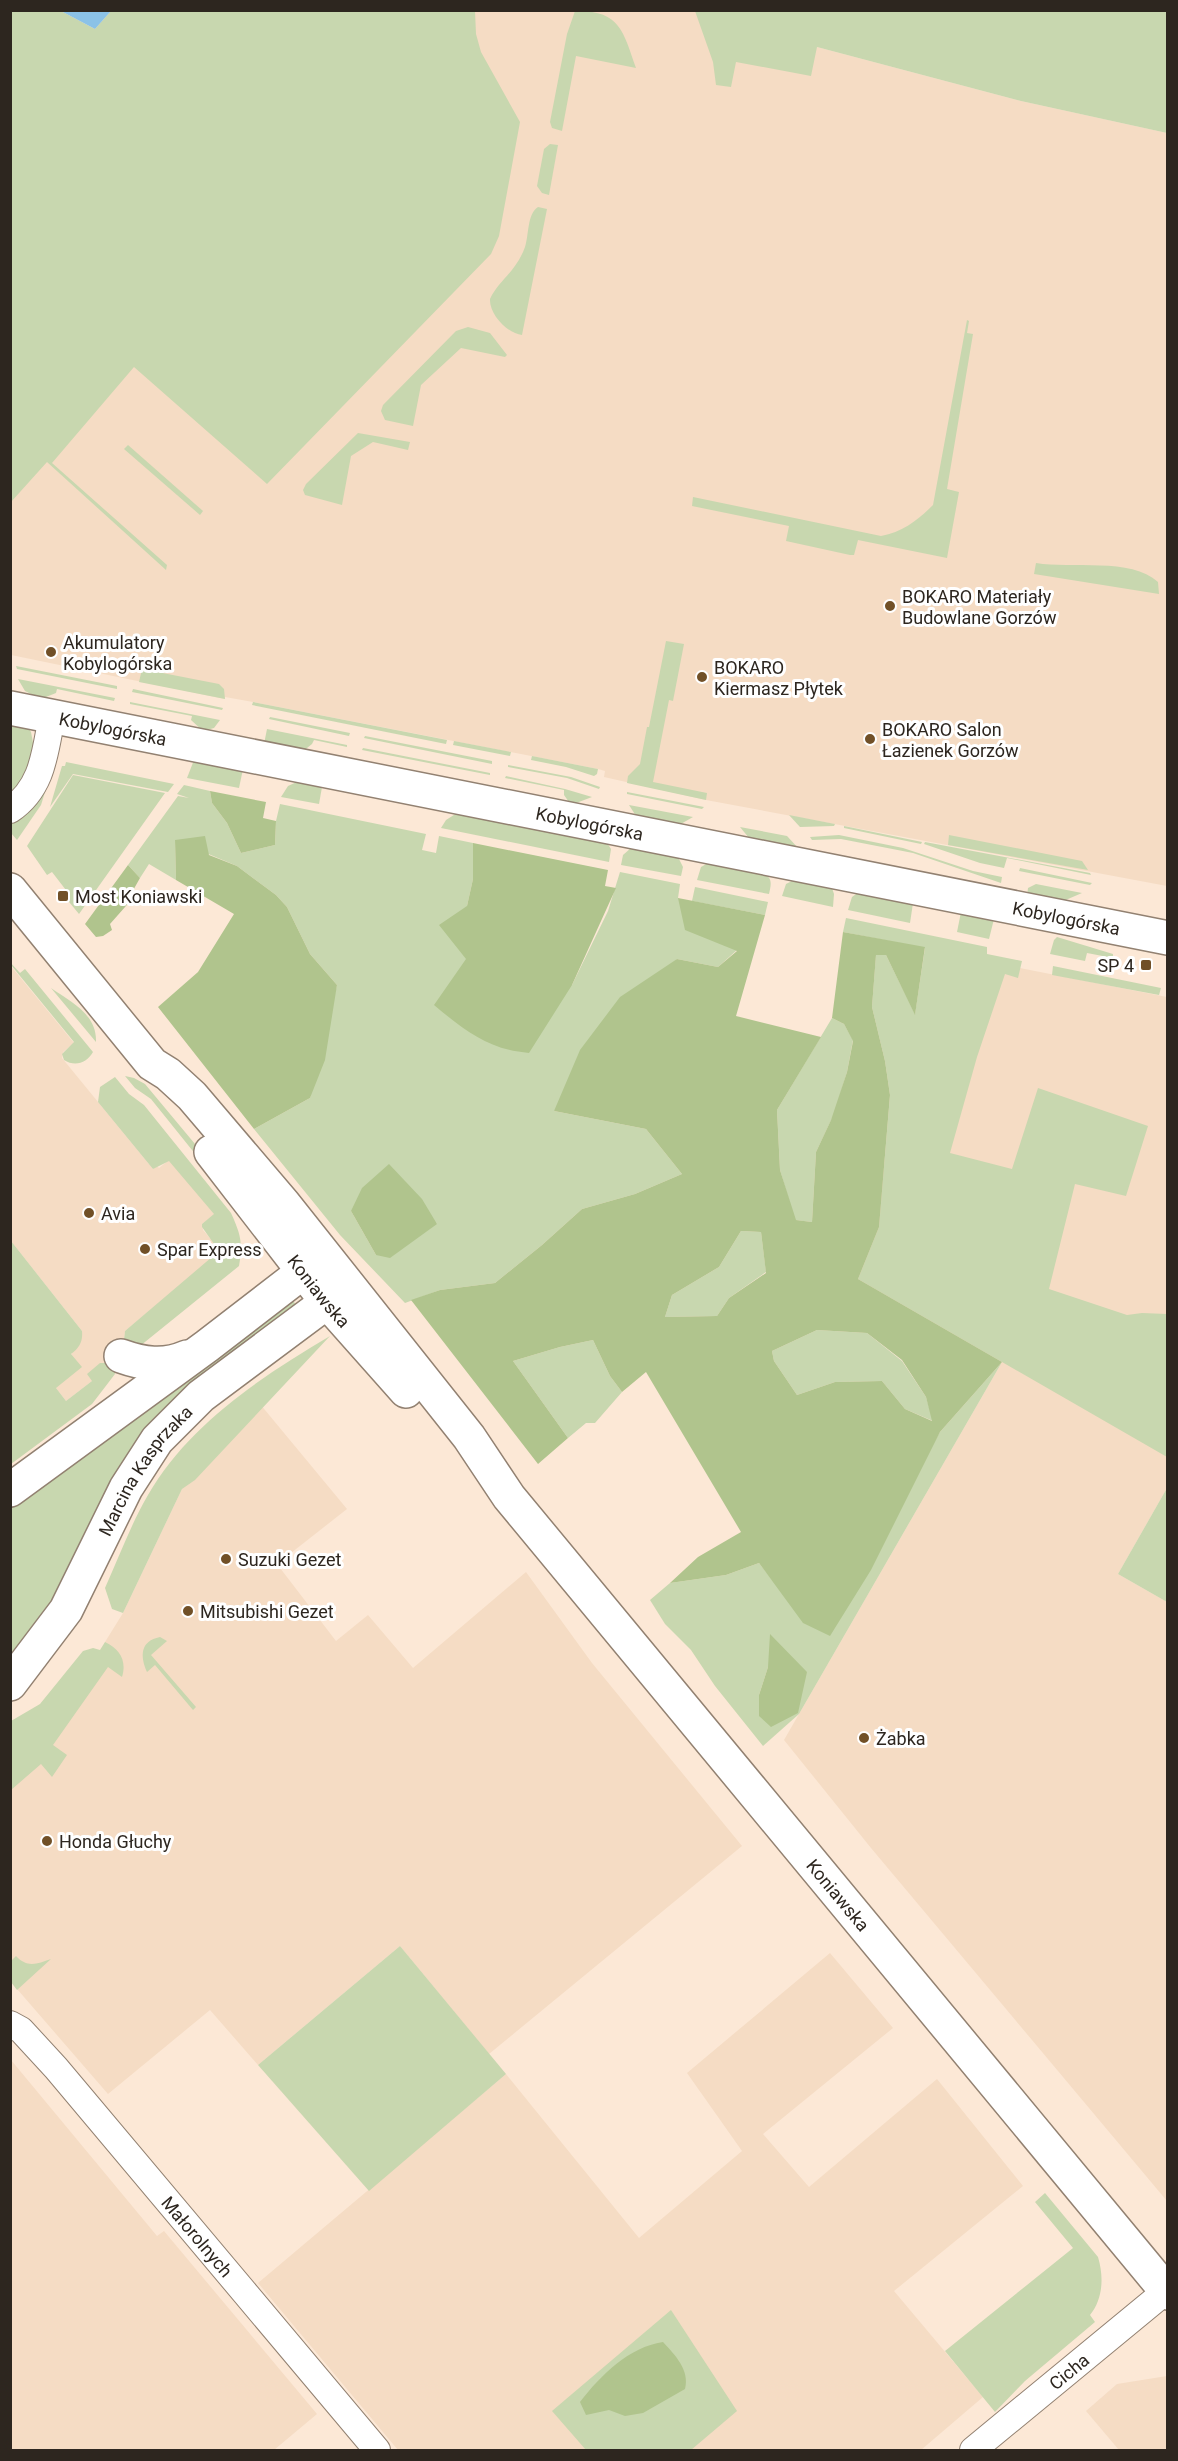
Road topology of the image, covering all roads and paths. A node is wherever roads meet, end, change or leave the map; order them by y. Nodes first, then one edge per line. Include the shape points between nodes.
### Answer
1 (10, 708) edge
2 (52, 716) junction
3 (10, 810) edge
4 (10, 890) edge
5 (1167, 938) edge
6 (152, 1064) junction
7 (335, 1268) junction
8 (303, 1272) junction
9 (327, 1302) junction
10 (207, 1346) junction
11 (98, 1425) junction
12 (10, 1490) edge
13 (510, 1497) junction
14 (10, 1684) edge
15 (12, 2025) edge
16 (1167, 2292) edge
17 (377, 2451) edge
18 (973, 2451) edge

1 - 2 main road, Kobylogórska
2 - 3 street via 39,776 24,799
2 - 5 main road, Kobylogórska
4 - 6 main road, Koniawska
6 - 7 main road, Koniawska via 192,1096
6 - 8 main road, Koniawska via 176,1108
7 - 8 main road
7 - 9 main road
7 - 13 main road, Koniawska via 469,1437
8 - 9 main road, Koniawska
8 - 10 main road
9 - 13 main road, Koniawska via 461,1455
9 - 14 main road, Marcina Kasprzaka via 201,1396 158,1440 126,1488 66,1610
10 - 11 main road
10 - 11 main road via 165,1363 150,1364 121,1356 120,1394
11 - 12 main road
13 - 16 main road, Koniawska
15 - 17 street, Małorolnych via 56,2068
16 - 18 street, Cicha

